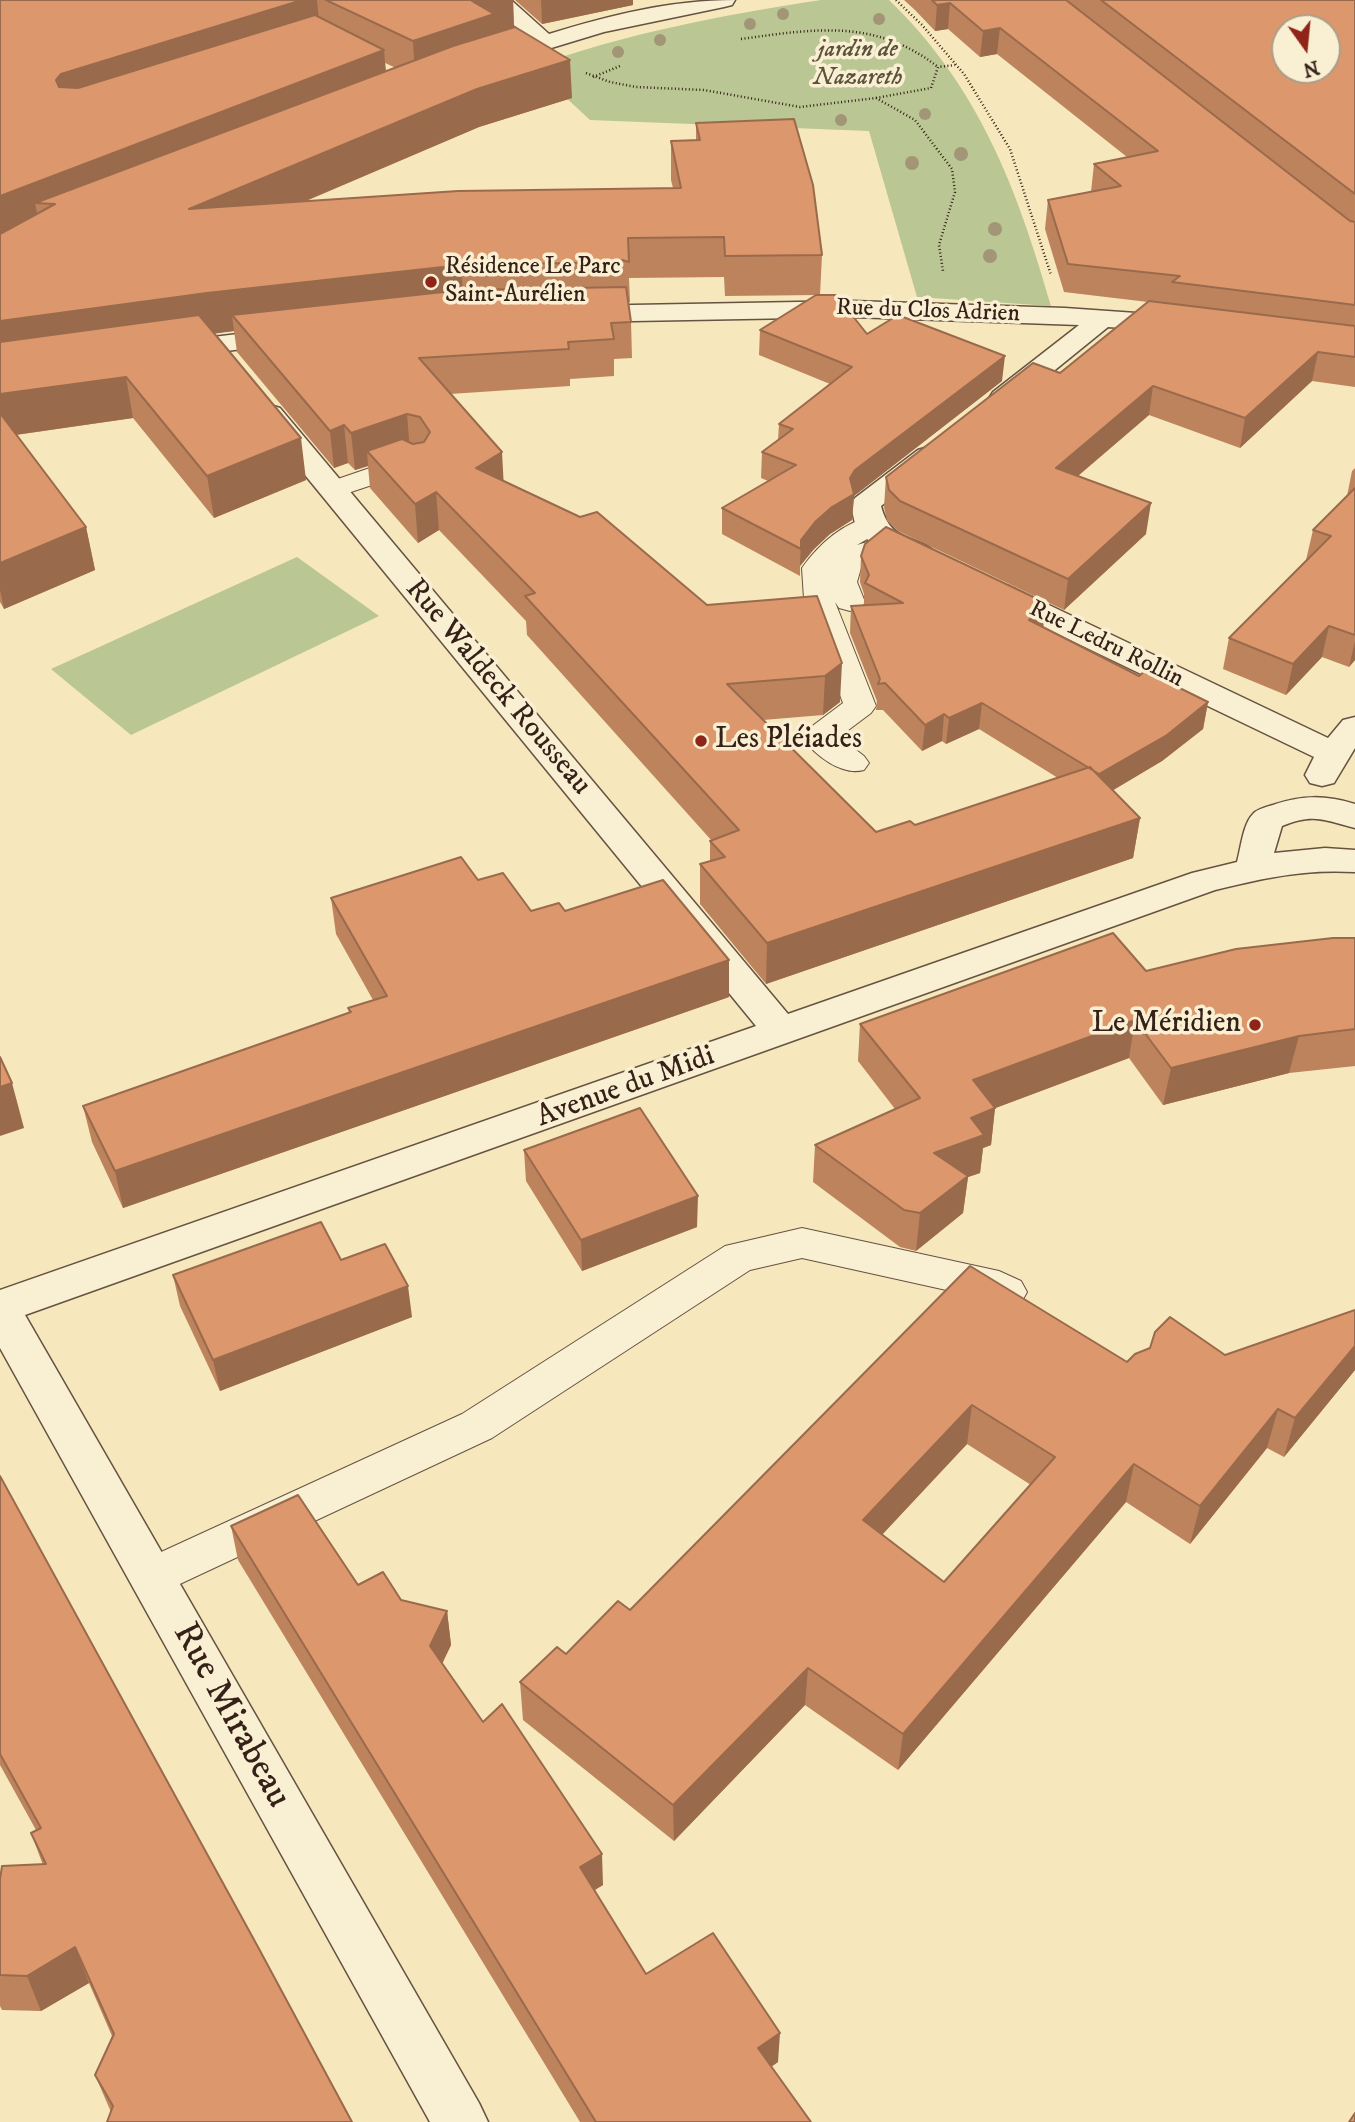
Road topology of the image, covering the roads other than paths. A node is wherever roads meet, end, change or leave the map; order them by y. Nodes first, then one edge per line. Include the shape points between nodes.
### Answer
1 (498, 0) edge
2 (723, 0) edge
3 (544, 41) junction
4 (472, 66) edge
5 (558, 314) edge
6 (1101, 318) junction
7 (1210, 327) edge
8 (318, 332) edge
9 (213, 344) junction
10 (146, 353) edge
11 (417, 471) edge
12 (333, 490) junction
13 (878, 532) junction
14 (850, 602) dead end
15 (1355, 727) edge
16 (1332, 753) junction
17 (853, 763) dead end
18 (1317, 805) junction
19 (1355, 817) edge
20 (1355, 861) edge
21 (1252, 870) junction
22 (782, 1032) junction
23 (0, 1308) edge
24 (1033, 1310) edge
25 (151, 1577) junction
26 (460, 2122) edge

1 - 3 street
2 - 3 street
3 - 4 street
5 - 6 street, Rue du Clos Adrien via 840,309
6 - 7 street, Rue du Clos Adrien
6 - 13 street via 866,504
8 - 9 street
9 - 10 street
9 - 12 street, Rue Waldeck Rousseau
11 - 12 lane via 411,462
12 - 22 street, Rue Waldeck Rousseau
13 - 14 lane via 848,564 842,582
13 - 16 street, Rue Ledru Rollin
13 - 17 lane via 839,543 817,568 819,599 860,706 818,737
15 - 16 street
16 - 18 street via 1323,771
18 - 19 street
18 - 21 street via 1266,820
20 - 21 street, Avenue du Midi via 1283,862
21 - 22 street, Avenue du Midi via 1205,881
22 - 23 street, Avenue du Midi
23 - 25 street, Rue Mirabeau
24 - 25 lane via 999,1286 802,1243 739,1256 477,1426
25 - 26 street, Rue Mirabeau

